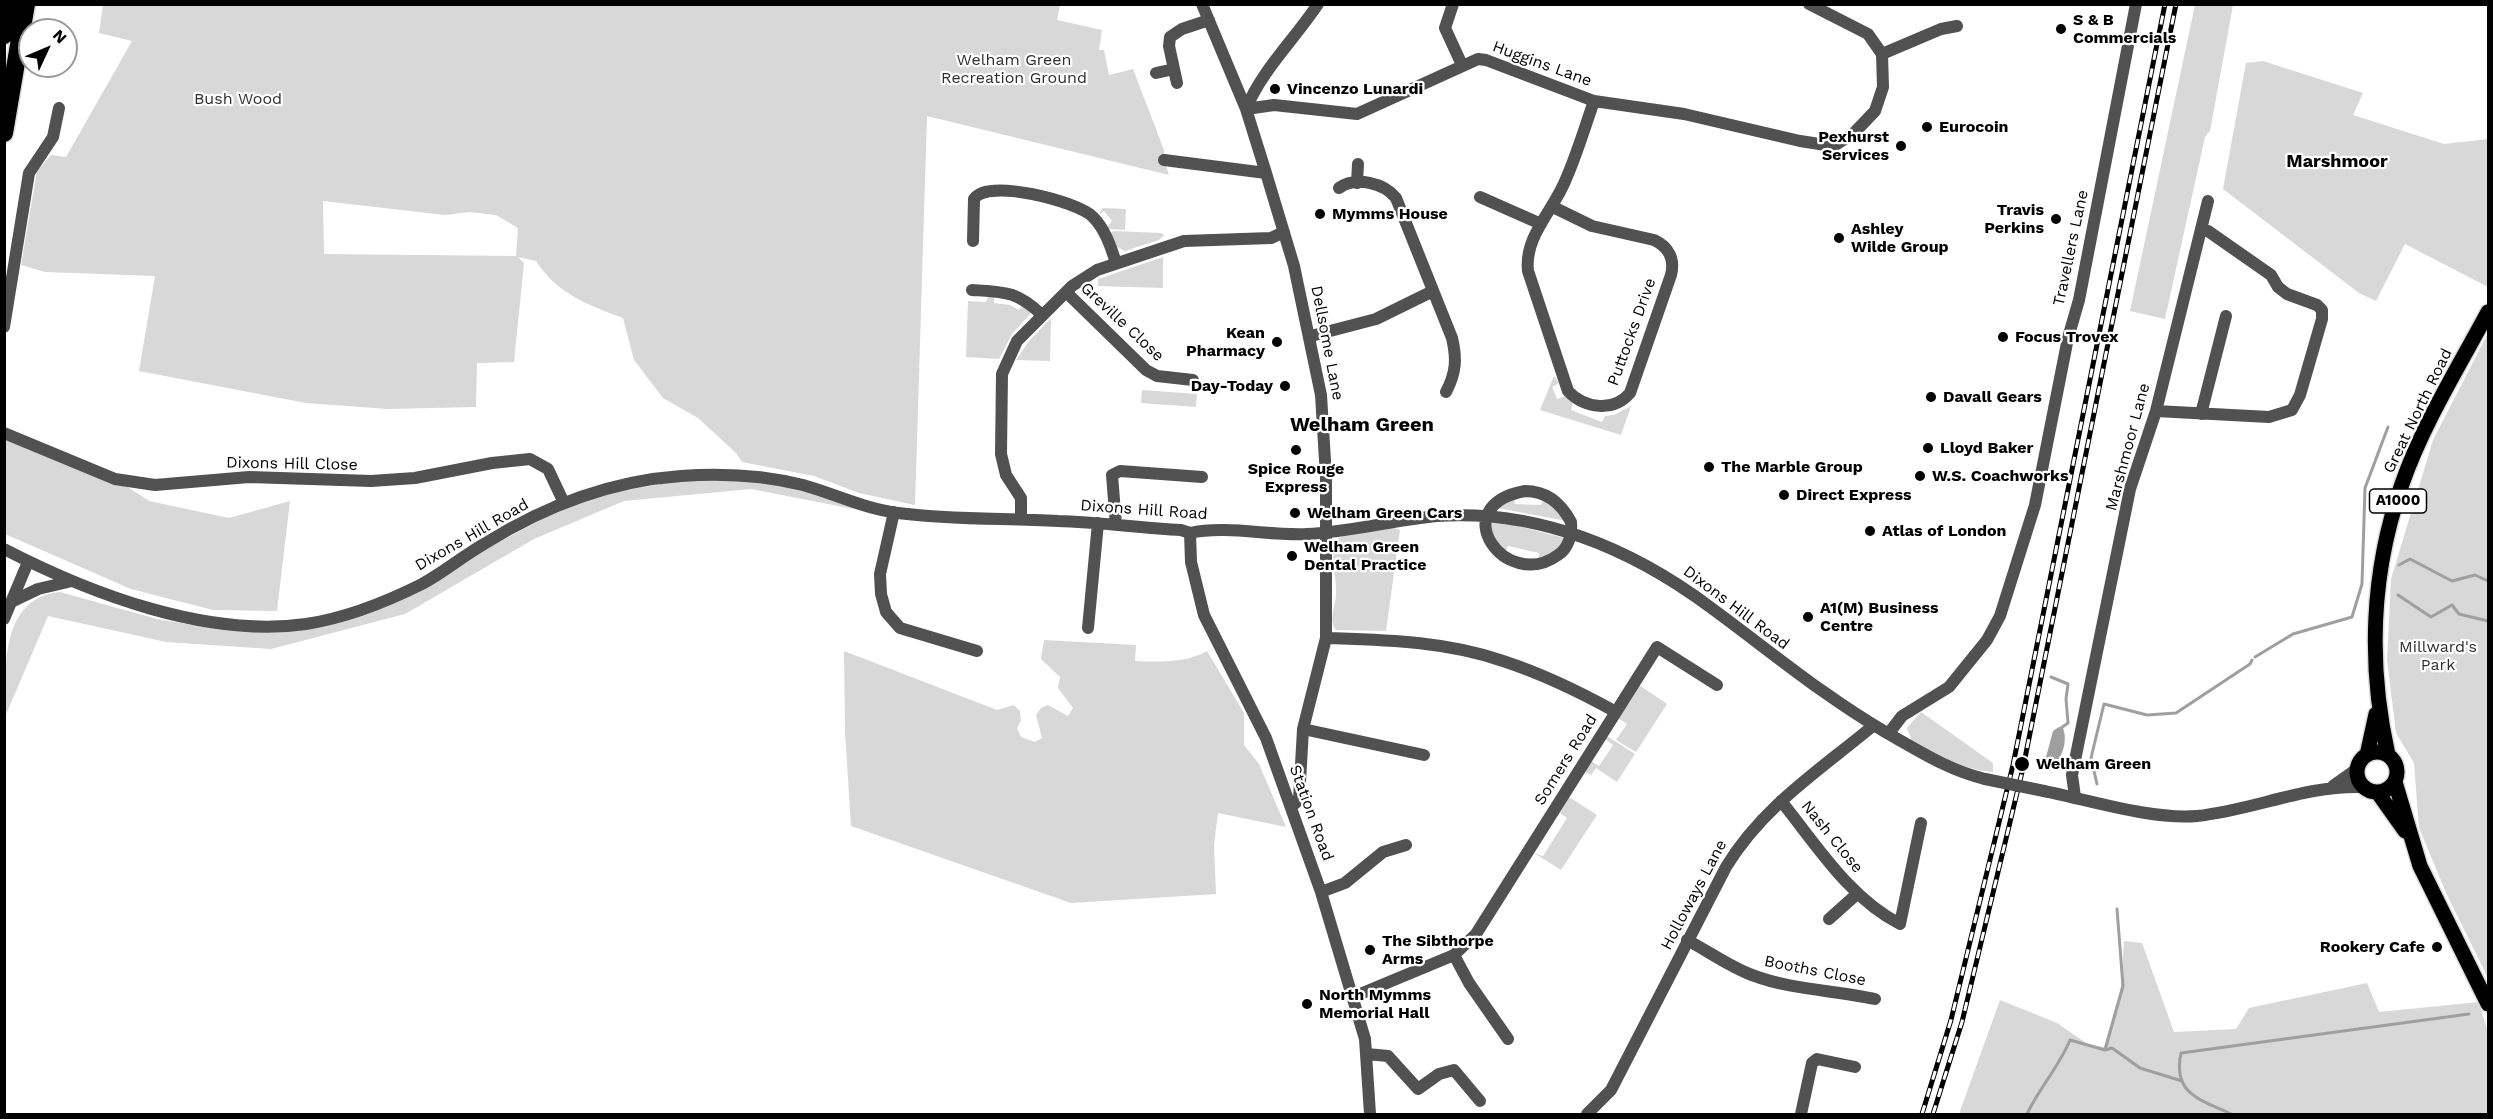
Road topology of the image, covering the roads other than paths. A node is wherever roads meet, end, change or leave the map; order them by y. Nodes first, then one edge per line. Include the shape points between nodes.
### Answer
1 (10, 4) edge
2 (26, 4) edge
3 (1202, 4) edge
4 (1318, 4) edge
5 (1454, 4) edge
6 (1809, 4) edge
7 (2136, 4) edge
8 (1209, 20) junction
9 (1957, 26) dead end
10 (4, 35) edge
11 (1882, 54) junction
12 (1462, 65) junction
13 (1174, 69) junction
14 (1156, 73) dead end
15 (1177, 83) dead end
16 (1594, 101) junction
17 (59, 108) dead end
18 (1246, 109) junction
19 (4, 133) edge
20 (1164, 160) dead end
21 (1358, 164) dead end
22 (1266, 173) junction
23 (1357, 183) junction
24 (1339, 188) dead end
25 (1480, 197) dead end
26 (2208, 201) dead end
27 (1553, 207) junction
28 (1540, 224) junction
29 (2201, 229) junction
30 (1284, 232) junction
31 (973, 241) dead end
32 (1116, 263) junction
33 (972, 290) dead end
34 (1433, 291) junction
35 (1065, 292) junction
36 (2488, 312) edge
37 (1042, 315) junction
38 (2226, 316) dead end
39 (4, 327) edge
40 (1311, 336) junction
41 (1192, 380) dead end
42 (1446, 392) dead end
43 (2156, 411) junction
44 (2201, 414) junction
45 (4, 433) edge
46 (1202, 477) dead end
47 (564, 503) junction
48 (894, 513) junction
49 (1486, 515) junction
50 (1021, 519) junction
51 (1098, 523) junction
52 (1116, 525) junction
53 (1327, 532) junction
54 (1571, 532) junction
55 (1190, 534) junction
56 (4, 549) edge
57 (28, 562) junction
58 (74, 581) junction
59 (11, 602) junction
60 (4, 619) edge
61 (1088, 628) dead end
62 (1326, 638) junction
63 (977, 651) dead end
64 (1717, 685) dead end
65 (2377, 708) junction
66 (1616, 712) junction
67 (1874, 725) junction
68 (1303, 729) junction
69 (1889, 734) junction
70 (1424, 755) dead end
71 (2367, 755) junction
72 (2388, 755) junction
73 (2357, 769) junction
74 (2072, 775) junction
75 (2395, 782) junction
76 (2333, 786) junction
77 (2370, 790) junction
78 (2048, 791) junction
79 (2075, 797) junction
80 (1781, 801) junction
81 (1292, 806) junction
82 (1921, 823) dead end
83 (2414, 844) junction
84 (1406, 845) dead end
85 (1321, 892) junction
86 (1857, 894) junction
87 (1829, 918) dead end
88 (1688, 940) junction
89 (1454, 955) junction
90 (1353, 997) junction
91 (1875, 999) dead end
92 (2488, 1004) edge
93 (1508, 1039) dead end
94 (1367, 1054) junction
95 (1855, 1067) dead end
96 (1480, 1101) dead end
97 (1370, 1114) edge
98 (1587, 1114) edge
99 (1801, 1114) edge

1 - 10 highway
2 - 19 highway
3 - 8 street, Dellsome Lane
4 - 18 street via 1258,83
5 - 12 street via 1445,28
6 - 11 street via 1868,34
7 - 69 street, Travellers Lane via 2079,300 2035,505 2012,584 2000,616 1973,660 1949,687 1902,716
8 - 13 street via 1171,34 1168,46
8 - 18 street, Dellsome Lane
9 - 11 street
11 - 16 street, Huggins Lane via 1883,87 1875,111 1837,144 1826,146 1684,114
12 - 16 street, Huggins Lane via 1470,60 1486,60
12 - 18 street, Huggins Lane via 1358,114 1274,105
13 - 14 street
13 - 15 street
16 - 27 street, Puttocks Drive
17 - 39 street via 53,137 29,172
18 - 22 street, Dellsome Lane
20 - 22 street
21 - 23 street
22 - 30 street, Dellsome Lane
23 - 24 street
23 - 34 street via 1383,186 1396,198
25 - 28 street
26 - 29 street, Marshmoor Lane
27 - 28 street, Puttocks Drive
27 - 28 street, Puttocks Drive via 1592,226 1654,240 1672,258 1671,275 1630,393 1617,405 1602,407 1580,400 1565,385 1528,271 1528,250
29 - 43 street, Marshmoor Lane
29 - 44 street via 2261,267 2287,294 2322,310 2303,384 2292,410 2269,417
30 - 32 street via 1271,238 1184,241
30 - 40 street, Dellsome Lane
31 - 32 street via 977,195 1028,193 1070,203 1087,213 1102,230
32 - 35 street via 1085,276
33 - 37 street via 1017,295
34 - 40 street via 1376,319
34 - 42 street via 1455,353 1454,377
35 - 37 street
35 - 41 street, Greville Close via 1146,370 1157,376
36 - 65 main road, Great North Road / A1000 via 2402,484 2376,598
37 - 50 street via 1011,350 1001,387 1001,454 1006,475 1021,498
38 - 44 street
40 - 53 street, Dellsome Lane via 1324,424
43 - 44 street
43 - 74 street, Marshmoor Lane via 2130,489
45 - 47 street, Dixons Hill Close via 115,479 155,485 249,477 371,481 415,478 530,459 548,469
46 - 52 street via 1120,471 1112,475
47 - 48 street, Dixons Hill Road via 639,482 676,476 732,475 780,480
47 - 58 street, Dixons Hill Road via 520,523 397,595 333,618 303,624 231,626 135,603
48 - 50 street, Dixons Hill Road
48 - 63 street via 880,574 886,612 900,628
49 - 53 street, Dixons Hill Road via 1406,519
49 - 54 street, Dixons Hill Road
49 - 54 street via 1510,494 1534,491 1546,494 1561,507
49 - 54 street via 1485,530 1493,548 1526,564 1542,564 1555,558 1566,548
50 - 51 street, Dixons Hill Road
51 - 52 street, Dixons Hill Road
51 - 61 street
52 - 55 street, Dixons Hill Road
53 - 55 street, Dixons Hill Road
53 - 62 street, Dellsome Lane
54 - 67 street, Dixons Hill Road via 1623,554 1681,586 1782,663
55 - 81 street, Station Road via 1191,562 1204,615 1259,722
56 - 57 street, Dixons Hill Road
57 - 58 street, Dixons Hill Road
57 - 59 street
58 - 59 street via 38,589
59 - 60 street
62 - 66 street, Somers Road via 1416,642 1475,653 1570,687
62 - 68 street, Dellsome Lane
64 - 66 street via 1657,647
65 - 71 main road, Great North Road / A1000
65 - 72 main road, Great North Road / A1000
66 - 89 street, Somers Road via 1486,920
67 - 69 street, Dixons Hill Road
67 - 80 street, Holloways Lane
68 - 70 street
68 - 81 street, Dellsome Lane via 1299,800
69 - 78 street, Dixons Hill Road, bridge via 1938,762 1985,779
71 - 72 main road
71 - 73 main road
72 - 75 main road via 2397,767
73 - 76 street, Dixons Hill Road
73 - 77 main road
74 - 78 street
74 - 79 street, Marshmoor Lane
75 - 77 main road via 2385,791
75 - 83 main road
76 - 77 street, Dixons Hill Road
76 - 79 street, Dixons Hill Road via 2194,816 2167,816
77 - 83 main road
78 - 79 street, Dixons Hill Road
80 - 86 street, Nash Close
80 - 88 street, Holloways Lane via 1760,819 1735,852
81 - 85 street, Station Road
82 - 86 street, Nash Close via 1900,924 1880,914
83 - 92 main road via 2434,897
84 - 85 street via 1383,852 1345,883
85 - 90 street, Station Road
86 - 87 street, Nash Close
88 - 91 street, Booths Close via 1752,975 1796,987 1830,989
88 - 98 street, Holloways Lane via 1611,1090
89 - 90 street, Somers Road
89 - 93 street
90 - 94 street, Station Road
94 - 96 street via 1388,1056 1418,1089 1439,1074 1454,1070
94 - 97 street, Station Road
95 - 99 street via 1817,1059 1812,1063

